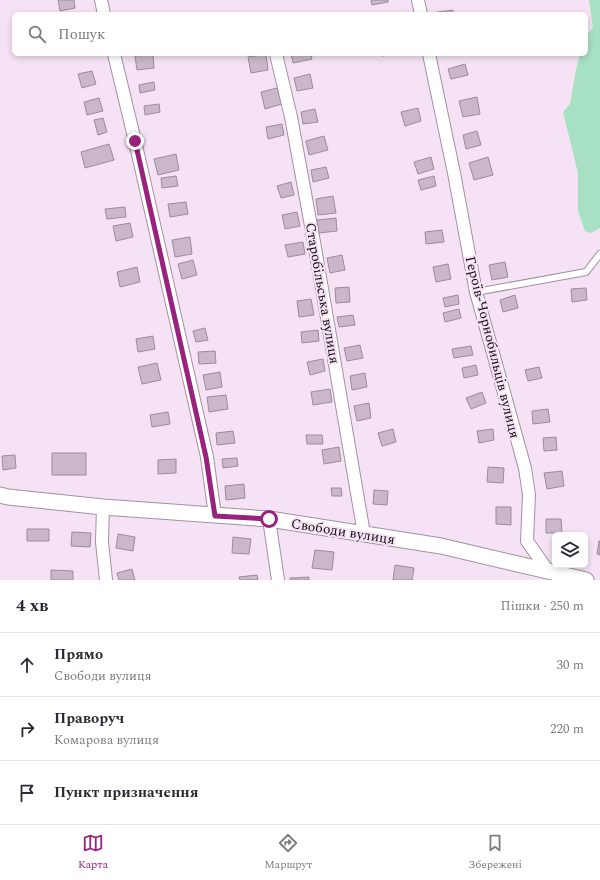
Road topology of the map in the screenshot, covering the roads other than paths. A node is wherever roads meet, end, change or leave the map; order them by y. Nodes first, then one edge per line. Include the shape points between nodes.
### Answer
1 (101, 0) edge
2 (418, 0) edge
3 (104, 12) edge
4 (421, 12) edge
5 (114, 56) edge
6 (276, 56) edge
7 (429, 56) edge
8 (600, 254) edge
9 (476, 292) junction
10 (0, 495) edge
11 (103, 507) junction
12 (215, 516) junction
13 (269, 519) junction
14 (364, 534) junction
15 (548, 570) junction
16 (106, 580) edge
17 (278, 580) edge
18 (564, 580) edge
19 (586, 580) edge

1 - 3 street
2 - 4 street
5 - 12 street via 205,449
6 - 14 street, Старобільська вулиця via 291,117
7 - 9 street, Героїв-Чорнобильців вулиця
8 - 9 lane via 586,272
9 - 15 street, Героїв-Чорнобильців вулиця via 530,495 527,541
10 - 11 street, Свободи вулиця
11 - 12 street, Свободи вулиця
11 - 16 street via 102,542
12 - 13 street, Свободи вулиця
13 - 14 street, Свободи вулиця
13 - 17 street
14 - 15 street, Свободи вулиця via 441,546
15 - 18 street, Героїв-Чорнобильців вулиця
15 - 19 street, Свободи вулиця

